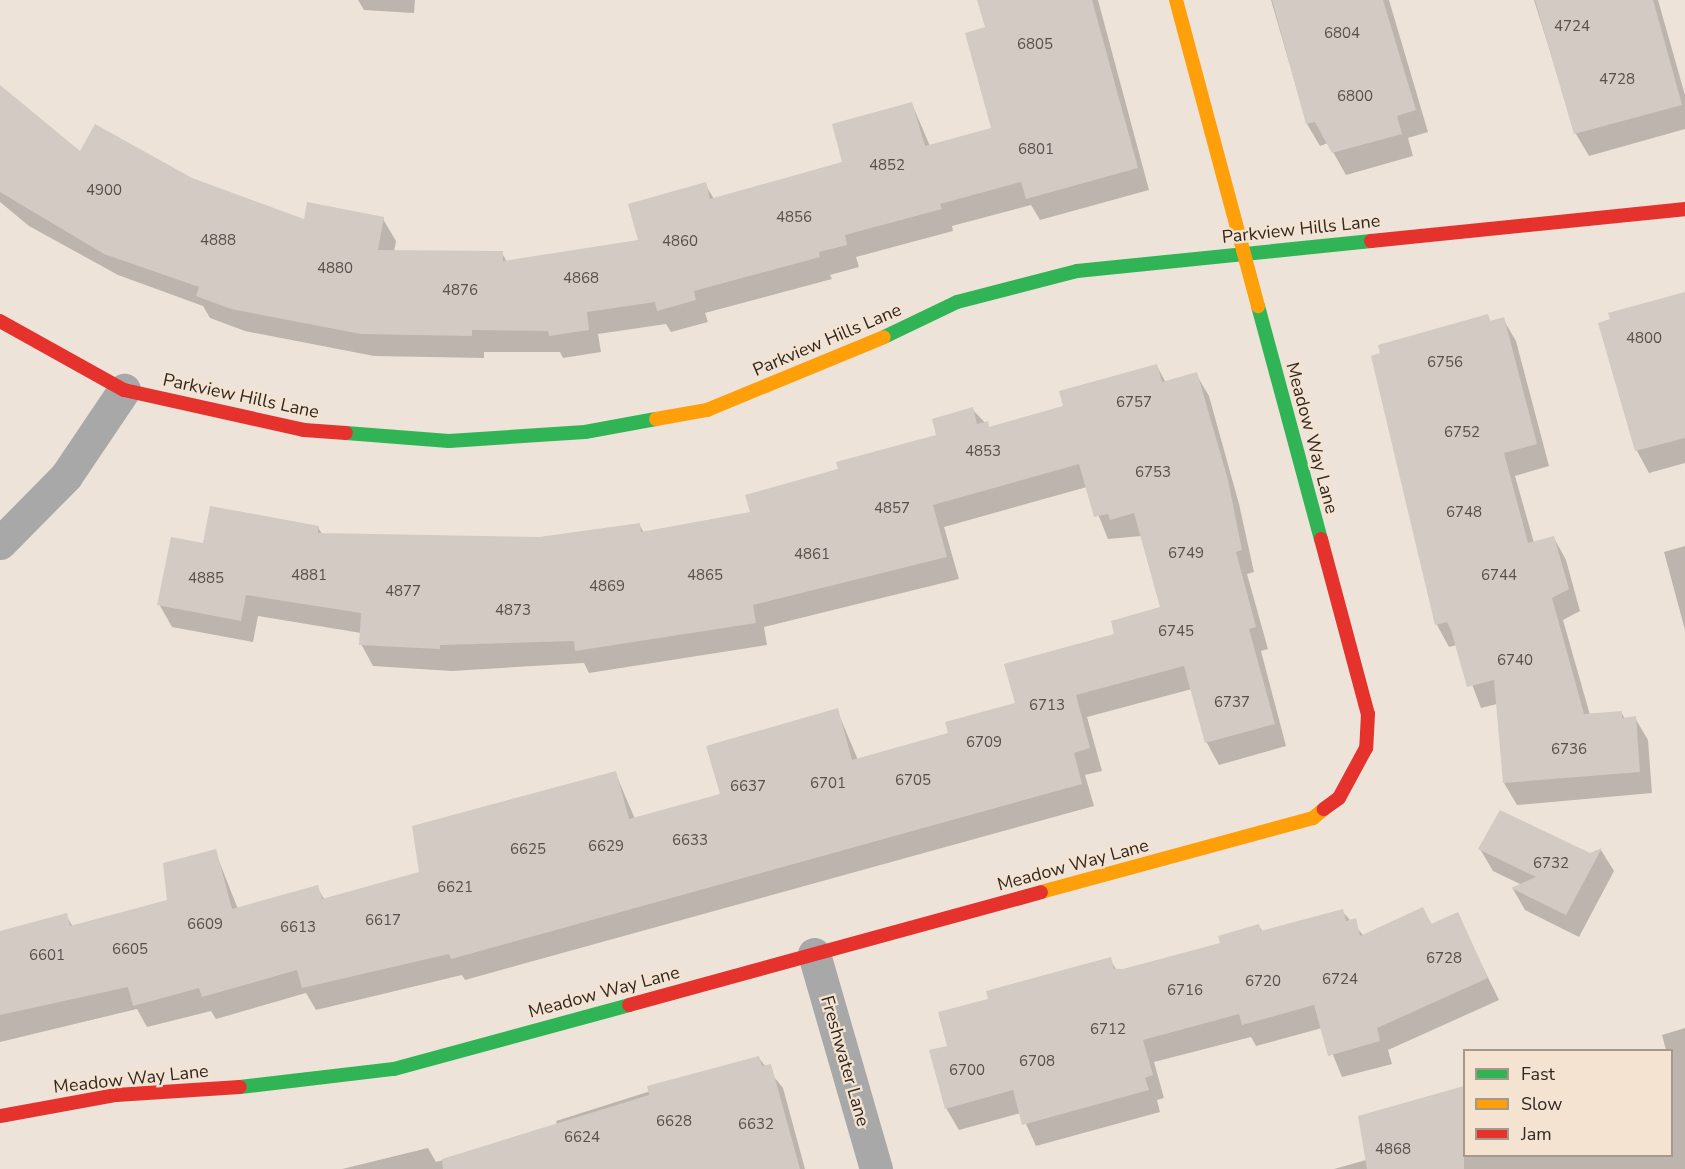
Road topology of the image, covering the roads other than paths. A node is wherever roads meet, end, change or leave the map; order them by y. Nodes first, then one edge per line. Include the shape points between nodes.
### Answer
1 (1176, 0) edge
2 (1685, 209) edge
3 (1243, 253) junction
4 (0, 321) edge
5 (124, 390) junction
6 (0, 543) edge
7 (814, 954) junction
8 (0, 1116) edge
9 (876, 1169) edge

1 - 3 street, Meadow Way Lane
2 - 3 street, Parkview Hills Lane
3 - 5 street, Parkview Hills Lane via 1077,271 957,302 838,359 707,410 585,432 449,441 304,430
3 - 7 street, Meadow Way Lane via 1368,714 1366,748 1354,774 1339,798 1313,818
4 - 5 street, Parkview Hills Lane
5 - 6 street via 66,476
7 - 8 street, Meadow Way Lane via 394,1069 316,1082 116,1095
7 - 9 street, Freshwater Lane

